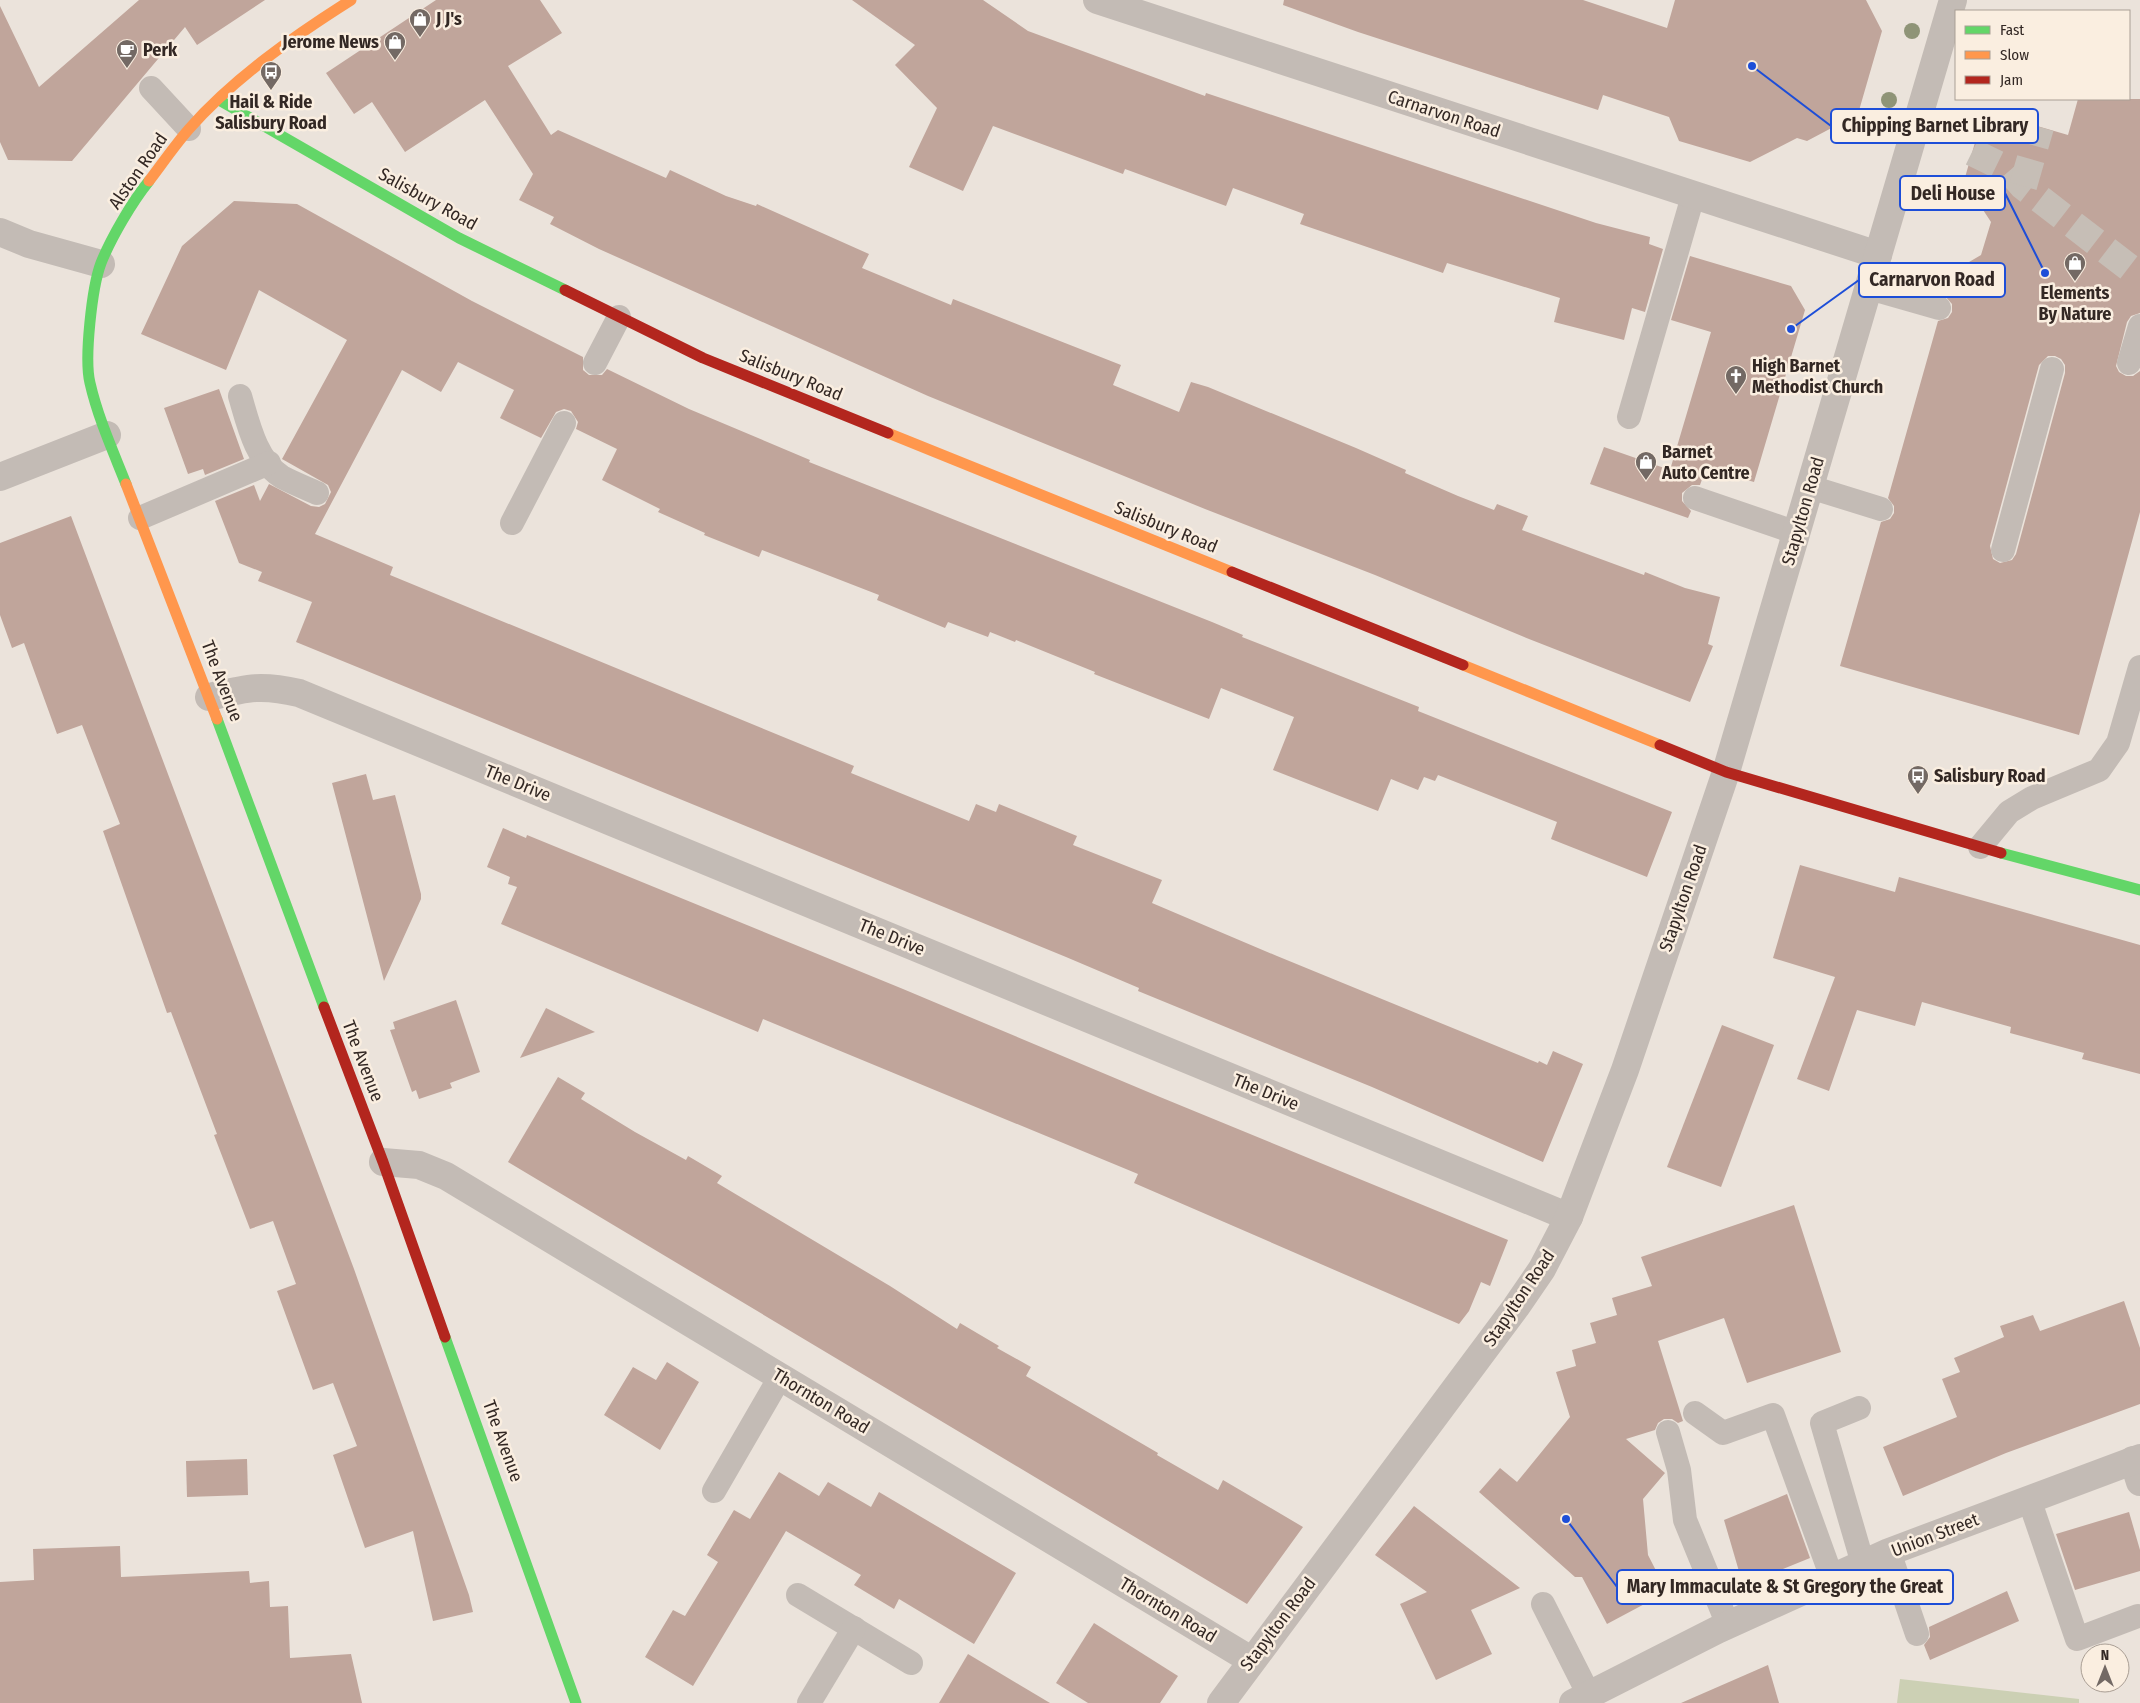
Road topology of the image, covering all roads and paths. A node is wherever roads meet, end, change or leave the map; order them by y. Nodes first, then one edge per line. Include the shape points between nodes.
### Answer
1 (351, 0) edge
2 (1097, 0) edge
3 (1952, 0) edge
4 (151, 88) dead end
5 (218, 100) junction
6 (189, 129) junction
7 (1693, 196) junction
8 (0, 232) edge
9 (1878, 255) junction
10 (101, 264) junction
11 (1869, 288) junction
12 (1939, 308) dead end
13 (619, 317) junction
14 (2140, 326) edge
15 (595, 363) dead end
16 (2128, 363) dead end
17 (2052, 369) dead end
18 (240, 396) dead end
19 (1628, 417) dead end
20 (564, 423) dead end
21 (107, 435) junction
22 (268, 464) junction
23 (0, 477) edge
24 (1810, 488) junction
25 (317, 493) dead end
26 (1695, 498) dead end
27 (1881, 509) dead end
28 (140, 518) junction
29 (512, 523) dead end
30 (1796, 533) junction
31 (2003, 550) dead end
32 (2140, 667) edge
33 (209, 697) junction
34 (1726, 772) junction
35 (1980, 847) junction
36 (2140, 890) edge
37 (383, 1162) junction
38 (1569, 1217) junction
39 (780, 1376) junction
40 (1859, 1408) dead end
41 (1695, 1412) dead end
42 (1668, 1432) dead end
43 (2138, 1467) edge
44 (714, 1491) dead end
45 (2029, 1499) junction
46 (1889, 1552) junction
47 (1863, 1564) junction
48 (1832, 1578) junction
49 (798, 1595) dead end
50 (1544, 1604) dead end
51 (2138, 1616) dead end
52 (1728, 1626) junction
53 (854, 1628) junction
54 (1917, 1634) dead end
55 (1251, 1660) junction
56 (912, 1663) dead end
57 (1581, 1699) edge
58 (576, 1703) edge
59 (809, 1703) edge
60 (1221, 1703) edge

1 - 5 street, Alston Road via 290,39
2 - 7 street, Carnarvon Road
3 - 9 street, Stapylton Road
4 - 6 lane
5 - 6 street, Alston Road
5 - 13 street, Salisbury Road via 459,238
6 - 10 street, Alston Road via 138,195
7 - 9 street, Carnarvon Road
7 - 19 lane
8 - 10 street via 29,244
9 - 11 street, Stapylton Road
10 - 21 street, Alston Road via 86,360
11 - 12 lane
11 - 24 street, Stapylton Road
13 - 15 lane
13 - 34 street, Salisbury Road via 712,362
14 - 16 lane
17 - 31 lane
18 - 22 lane via 256,446
20 - 29 lane
21 - 23 street
21 - 28 street, The Avenue
22 - 25 lane via 280,476
22 - 28 lane
24 - 27 lane
24 - 30 street, Stapylton Road
26 - 30 lane
28 - 33 street, The Avenue
30 - 34 street, Stapylton Road
32 - 35 lane via 2118,743 2099,770 2032,798 2009,812
33 - 37 street, The Avenue
33 - 38 street, The Drive via 271,686 299,693
34 - 35 street, Salisbury Road
34 - 38 street, Stapylton Road via 1625,1070
35 - 36 street, Salisbury Road
37 - 39 street, Thornton Road via 418,1165 446,1176
37 - 58 street, The Avenue
38 - 55 street, Stapylton Road via 1542,1269 1516,1308
39 - 44 lane
39 - 55 street, Thornton Road
40 - 47 lane via 1822,1423
41 - 48 lane via 1723,1433 1773,1415
42 - 52 lane via 1678,1470 1685,1520
43 - 45 street, Union Street
45 - 46 street, Union Street
45 - 51 lane via 2077,1639
46 - 47 street, Union Street
46 - 54 lane
47 - 48 street, Union Street
48 - 52 street, Union Street
49 - 53 lane
50 - 57 lane
52 - 57 street, Union Street
53 - 56 lane
53 - 59 lane
55 - 60 street, Stapylton Road

